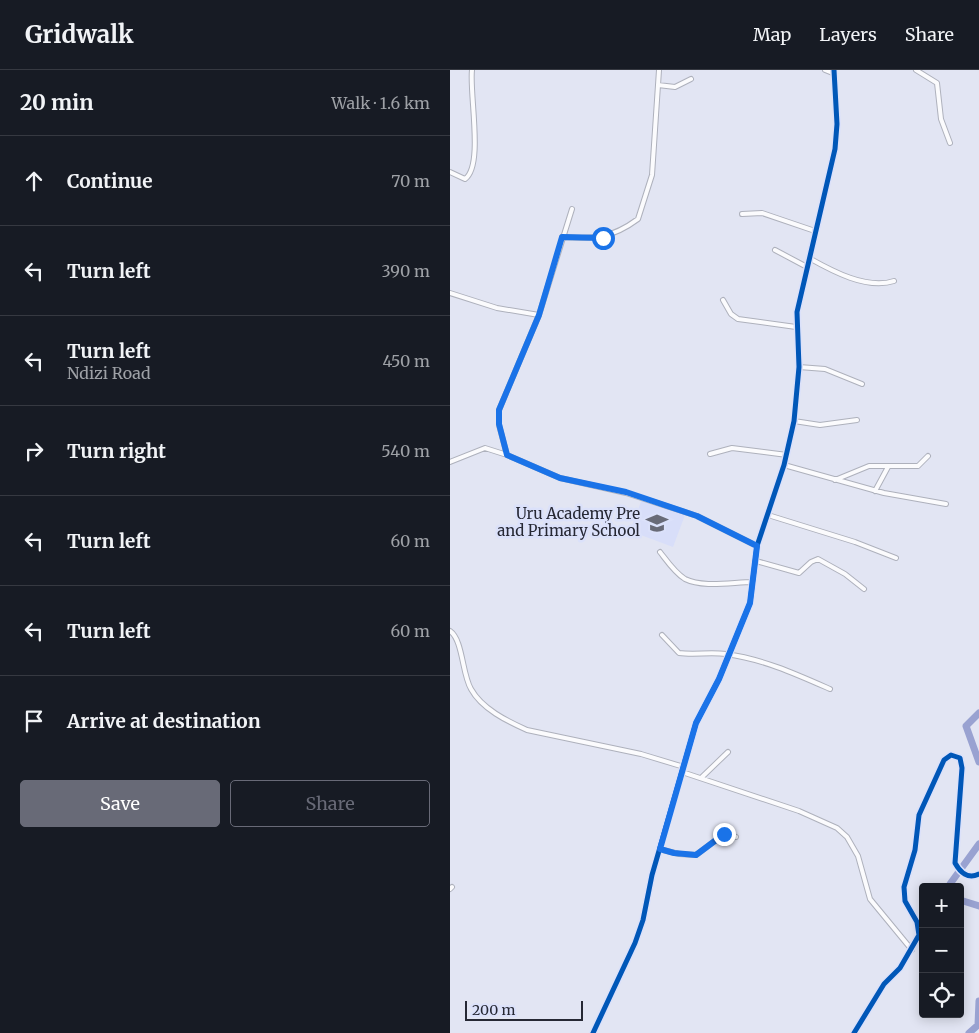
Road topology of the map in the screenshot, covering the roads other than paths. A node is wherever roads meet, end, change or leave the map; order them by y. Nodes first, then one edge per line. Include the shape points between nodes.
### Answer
1 (472, 70) edge
2 (659, 70) edge
3 (825, 70) edge
4 (916, 70) edge
5 (835, 72) edge
6 (691, 79) dead end
7 (658, 85) junction
8 (950, 143) dead end
9 (450, 172) edge
10 (572, 208) dead end
11 (742, 214) dead end
12 (815, 231) junction
13 (562, 237) junction
14 (775, 250) dead end
15 (809, 258) junction
16 (807, 267) junction
17 (894, 281) dead end
18 (450, 293) edge
19 (723, 300) dead end
20 (539, 315) junction
21 (796, 327) junction
22 (799, 366) junction
23 (862, 384) dead end
24 (857, 420) dead end
25 (794, 421) junction
26 (710, 454) dead end
27 (507, 455) junction
28 (787, 455) junction
29 (928, 456) dead end
30 (450, 462) edge
31 (784, 465) junction
32 (888, 467) junction
33 (835, 480) junction
34 (875, 491) junction
35 (946, 504) dead end
36 (768, 515) junction
37 (757, 546) junction
38 (660, 552) dead end
39 (896, 558) dead end
40 (756, 561) junction
41 (753, 582) junction
42 (864, 589) dead end
43 (450, 631) edge
44 (662, 635) dead end
45 (728, 655) junction
46 (830, 689) dead end
47 (728, 752) dead end
48 (684, 767) junction
49 (682, 772) junction
50 (700, 778) junction
51 (736, 837) dead end
52 (660, 849) junction
53 (979, 874) edge
54 (912, 950) junction
55 (593, 1033) edge
56 (854, 1033) edge

1 - 9 street via 475,137 471,170 465,178
2 - 7 street
3 - 5 street
4 - 8 street via 937,83 941,119
5 - 12 street via 835,149
6 - 7 street via 675,87
7 - 13 street via 652,176 638,219 603,238
10 - 13 street
11 - 12 street via 762,213
12 - 15 street
13 - 20 street
14 - 16 street
15 - 16 street
15 - 17 street via 862,280
16 - 21 street
18 - 20 street via 497,308
19 - 21 street via 738,320
20 - 27 street via 499,410
21 - 22 street
22 - 23 street via 825,369
22 - 25 street
24 - 25 street via 820,425
25 - 28 street
26 - 28 street via 732,448
27 - 30 street via 485,448
27 - 37 street via 560,478 626,492 697,516
28 - 31 street
29 - 32 street via 918,466
31 - 33 street
31 - 36 street
32 - 33 street via 869,466
32 - 34 street
33 - 34 street
34 - 35 street
36 - 37 street
36 - 39 street
37 - 40 street
38 - 41 street via 679,574 690,580
40 - 41 street
40 - 42 street via 799,573 818,559
41 - 45 street via 750,603
43 - 48 street via 457,642 471,689 484,704 512,723 527,730 641,754
44 - 45 street via 679,652
45 - 46 street via 781,667
45 - 48 street via 696,723
47 - 50 street
48 - 49 street
49 - 50 street
49 - 52 street
50 - 54 street via 799,811 837,828 858,856 870,898
51 - 52 street via 724,834 696,855
52 - 55 street via 636,938
53 - 54 street via 974,877 960,872 955,863 962,768 960,758 951,755 944,760 919,815 915,850 904,887 905,901 920,931
54 - 56 street via 881,989

